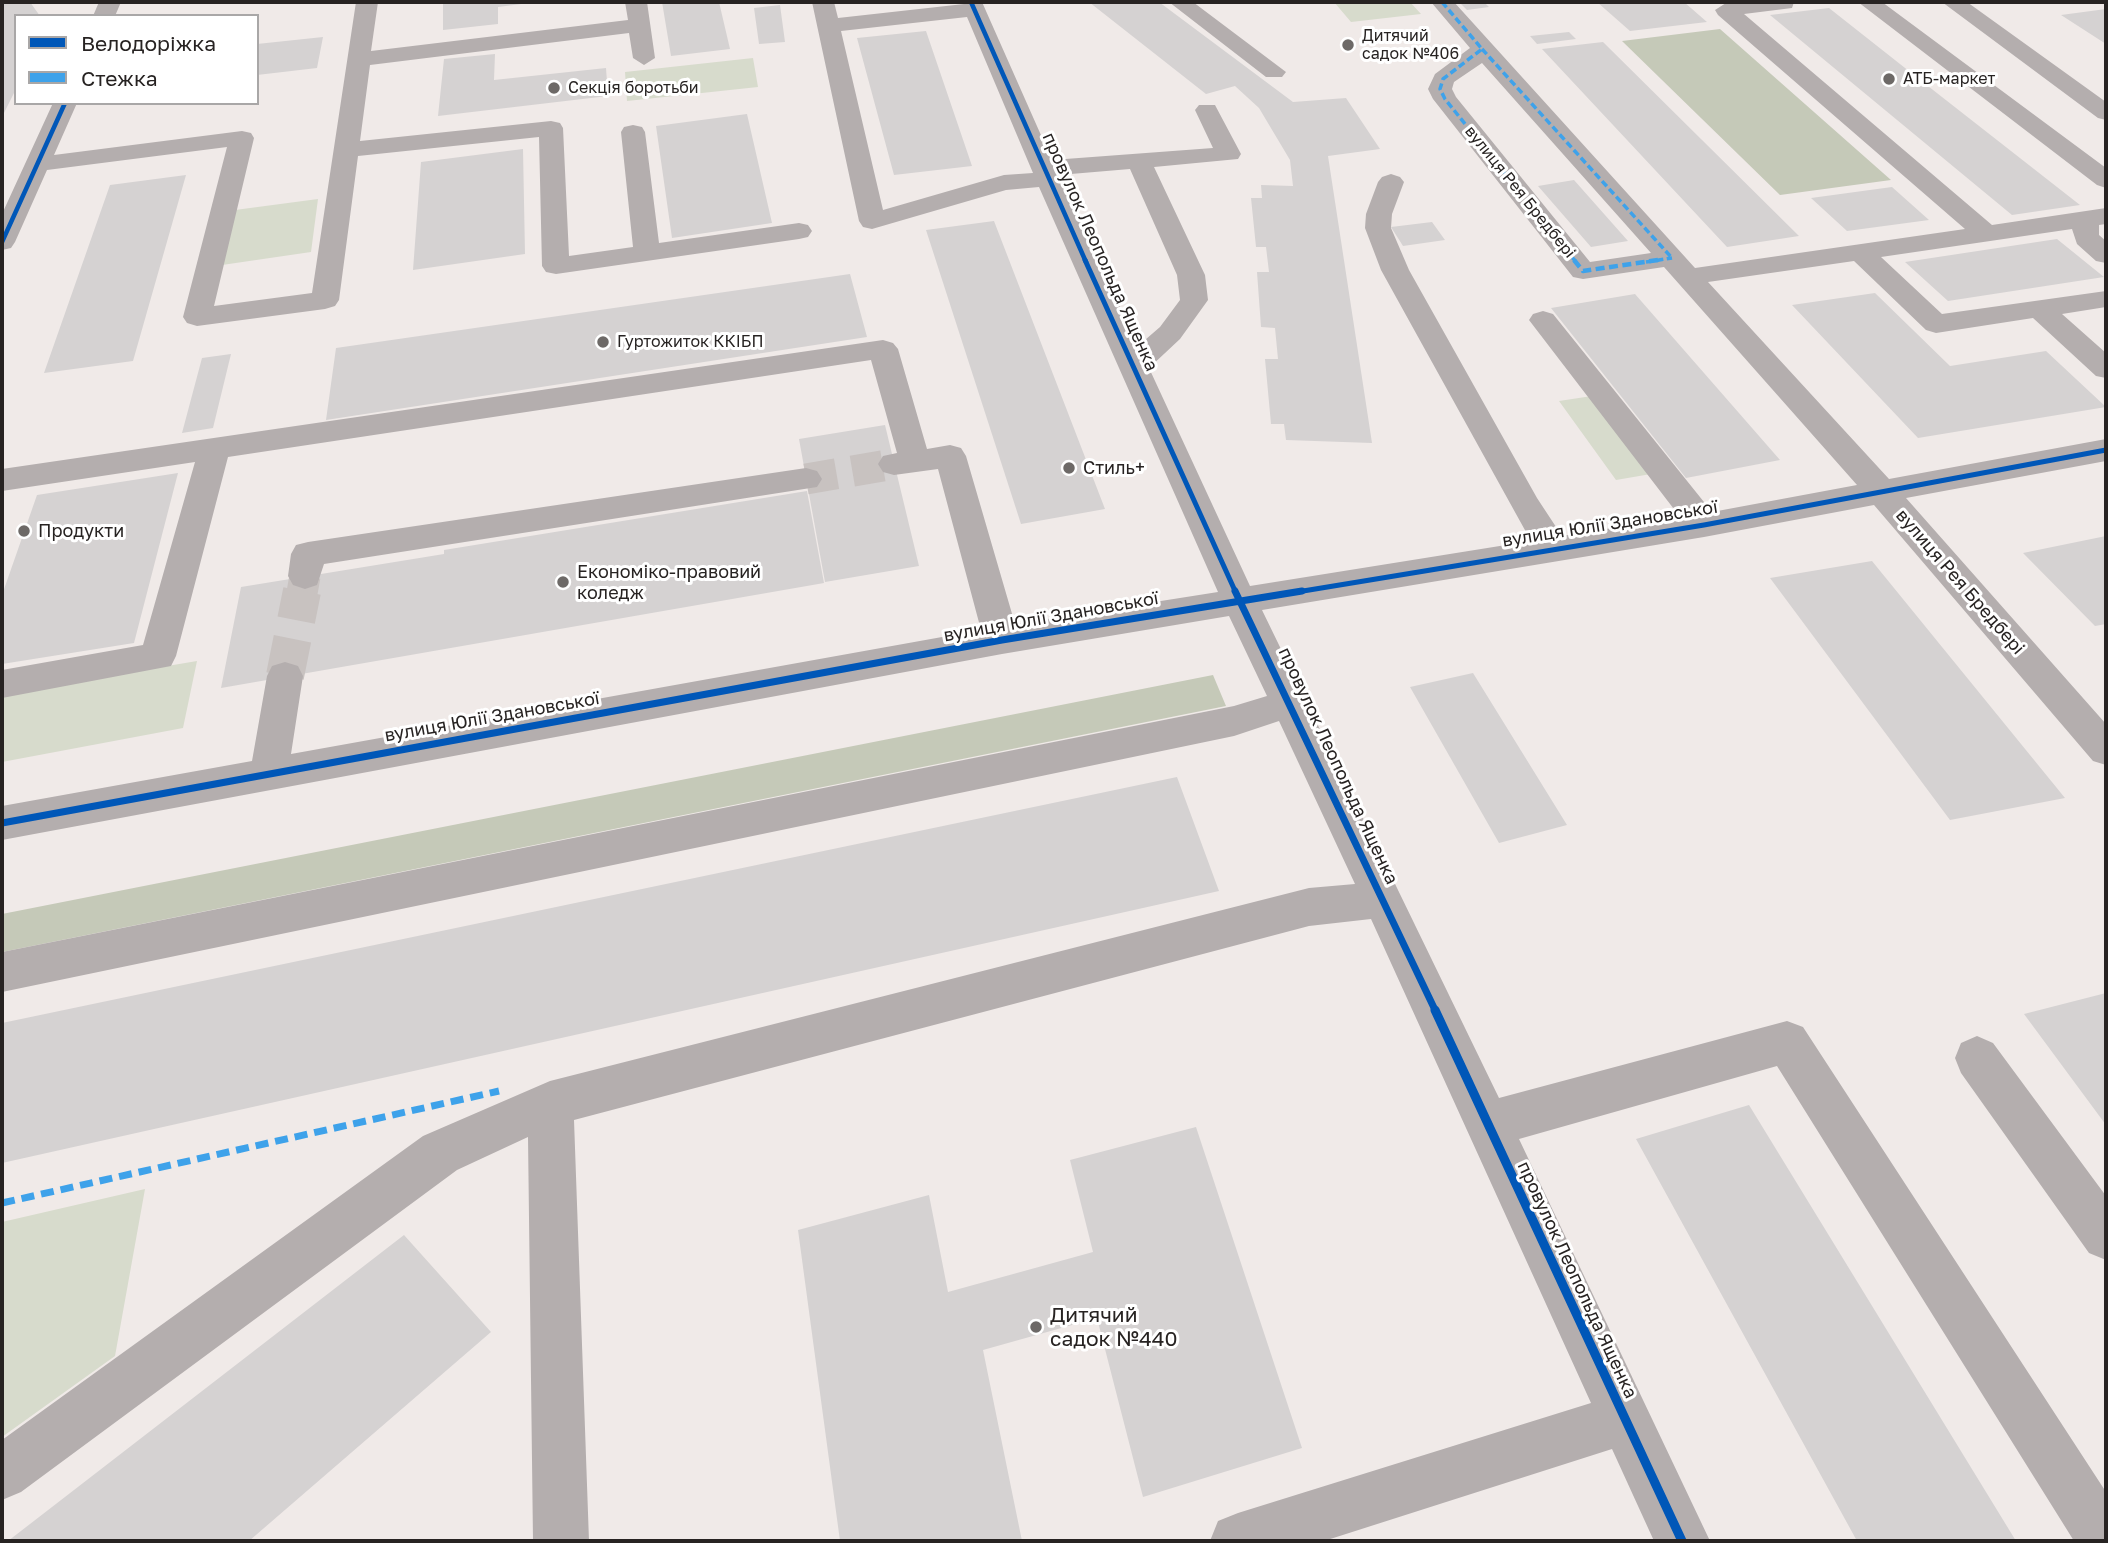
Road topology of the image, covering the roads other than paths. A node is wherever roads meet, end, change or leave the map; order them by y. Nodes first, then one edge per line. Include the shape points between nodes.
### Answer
1 (368, 2) edge
2 (636, 2) edge
3 (1180, 2) edge
4 (1442, 2) edge
5 (1788, 2) edge
6 (1869, 2) edge
7 (1987, 2) edge
8 (1956, 4) edge
9 (973, 6) edge
10 (826, 14) edge
11 (639, 25) junction
12 (1482, 49) junction
13 (644, 58) dead end
14 (360, 59) junction
15 (1274, 72) dead end
16 (64, 105) edge
17 (1207, 110) dead end
18 (2106, 113) edge
19 (633, 132) dead end
20 (348, 150) junction
21 (1139, 161) junction
22 (38, 164) junction
23 (1047, 174) junction
24 (2106, 180) edge
25 (1391, 182) dead end
26 (2096, 218) edge
27 (799, 232) dead end
28 (1987, 234) junction
29 (2, 240) edge
30 (648, 253) junction
31 (1861, 253) junction
32 (2106, 255) edge
33 (1680, 267) junction
34 (2106, 299) edge
35 (2039, 309) junction
36 (1543, 320) dead end
37 (1133, 366) junction
38 (2106, 369) edge
39 (2106, 450) edge
40 (214, 451) junction
41 (806, 479) tunnel mouth
42 (2, 480) edge
43 (1881, 494) junction
44 (1704, 525) junction
45 (1553, 550) junction
46 (306, 576) tunnel mouth
47 (1240, 600) junction
48 (1002, 640) junction
49 (285, 676) tunnel mouth
50 (2, 684) edge
51 (1290, 704) junction
52 (2106, 750) edge
53 (269, 774) junction
54 (2, 823) edge
55 (1383, 899) junction
56 (2, 972) edge
57 (1977, 1058) dead end
58 (550, 1104) junction
59 (1486, 1125) junction
60 (2106, 1236) edge
61 (1624, 1419) junction
62 (2, 1473) edge
63 (561, 1541) edge
64 (1238, 1541) edge
65 (1682, 1541) edge
66 (2106, 1541) edge

1 - 14 street
2 - 11 street
3 - 15 street
4 - 12 street, вулиця Рея Бредбері
5 - 28 street via 1726,10
6 - 24 street
7 - 8 street
8 - 18 street
9 - 10 street
9 - 23 street, провулок Леопольда Ященка
10 - 23 street via 872,221
11 - 13 street
11 - 14 street
12 - 33 street, вулиця Рея Бредбері
12 - 33 street, вулиця Рея Бредбері via 1443,79 1440,89 1583,271
14 - 20 street
16 - 22 street
17 - 21 street via 1229,154
19 - 30 street
20 - 22 street via 325,300 197,317 242,138
20 - 30 street via 551,128 556,266
21 - 23 street
21 - 37 street via 1195,287 1188,311
22 - 29 street
23 - 37 street, провулок Леопольда Ященка
25 - 45 street via 1378,228 1395,270
26 - 28 street
26 - 32 street via 2086,238
27 - 30 street
28 - 31 street
31 - 33 street
31 - 35 street via 1936,324
33 - 43 street, вулиця Рея Бредбері
34 - 35 street
35 - 38 street
36 - 44 street
37 - 47 street, провулок Леопольда Ященка
39 - 43 street, вулиця Юлії Здановської
40 - 42 street
40 - 48 street via 883,349 905,463 950,456
40 - 50 street via 158,656
41 - 46 street via 308,554
43 - 44 street, вулиця Юлії Здановської
43 - 52 street, вулиця Рея Бредбері
44 - 45 street, вулиця Юлії Здановської
45 - 47 street, вулиця Юлії Здановської
47 - 48 street, вулиця Юлії Здановської
47 - 51 street, провулок Леопольда Ященка
48 - 53 street, вулиця Юлії Здановської
49 - 53 street
51 - 55 street, провулок Леопольда Ященка
51 - 56 street via 1234,721
53 - 54 street, вулиця Юлії Здановської
55 - 58 street via 1309,907
55 - 59 street, провулок Леопольда Ященка
57 - 60 street
58 - 62 street via 440,1153
58 - 63 street
59 - 61 street, провулок Леопольда Ященка
59 - 66 street via 1787,1042
61 - 64 street
61 - 65 street, провулок Леопольда Ященка

